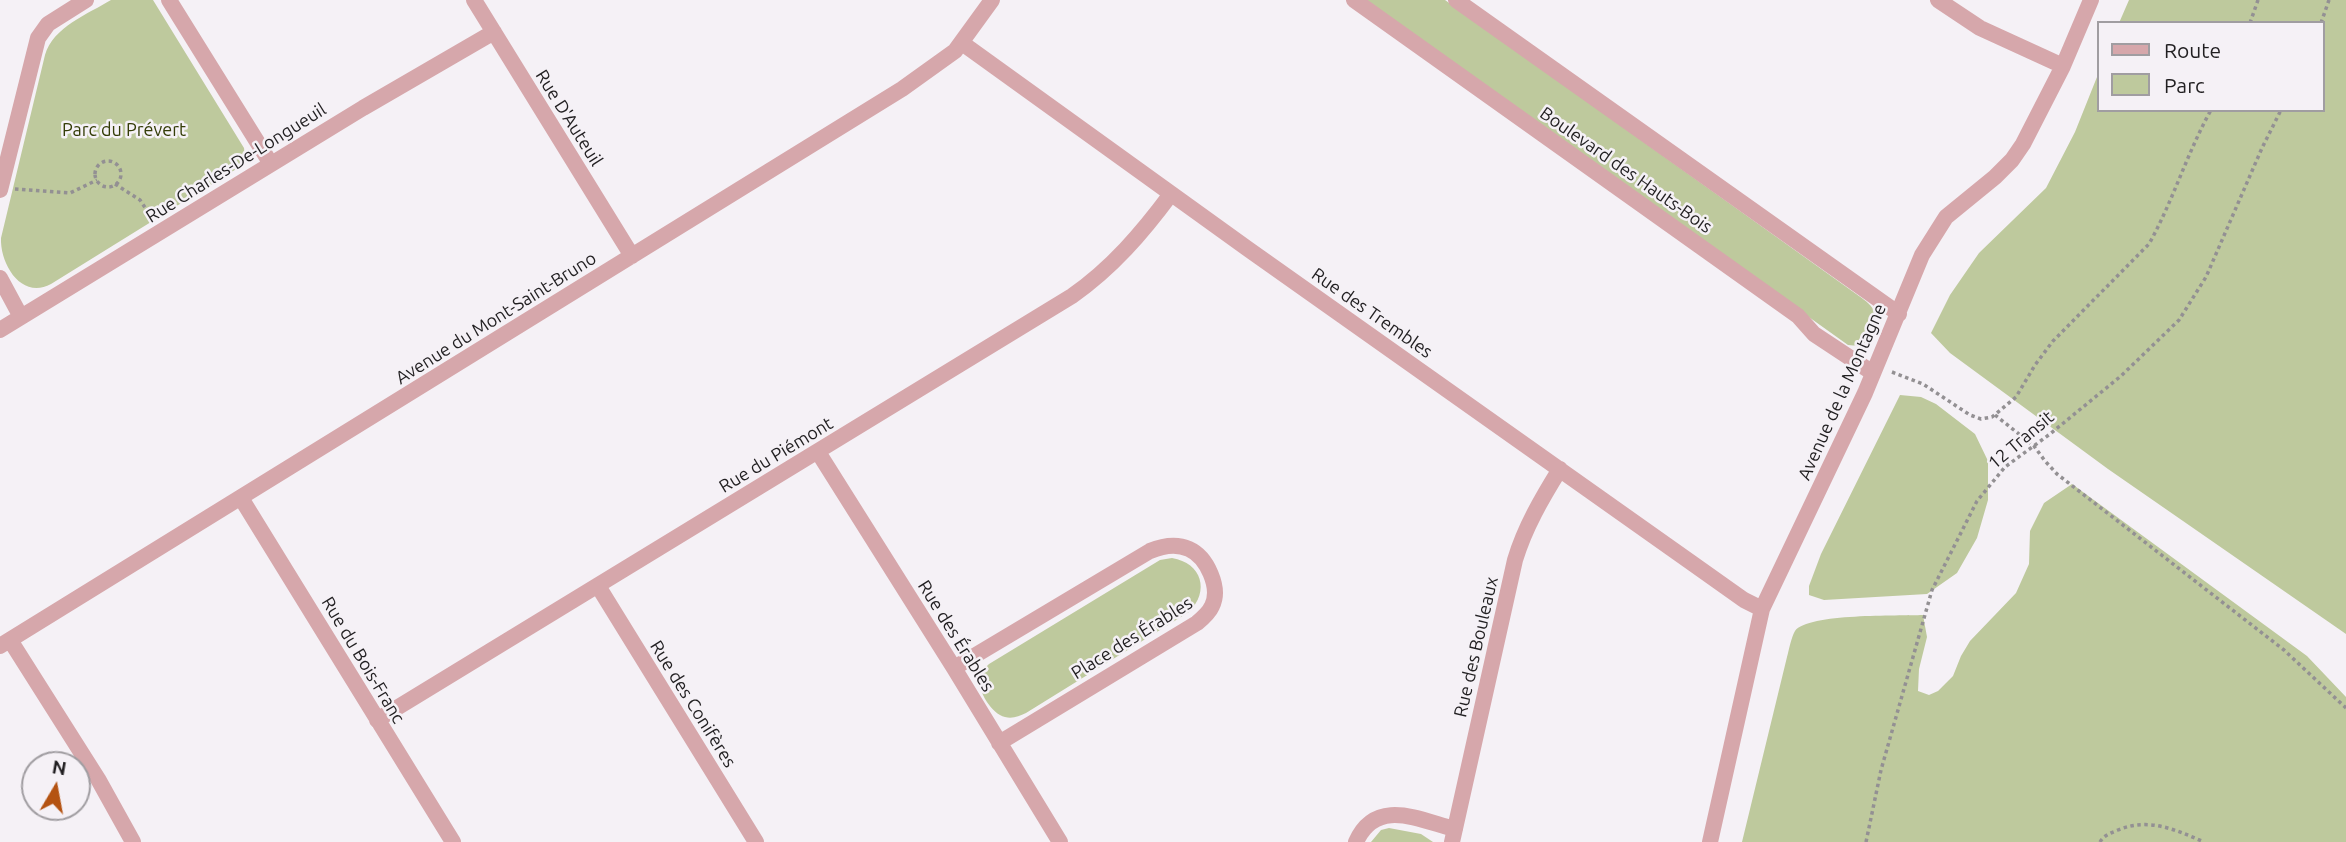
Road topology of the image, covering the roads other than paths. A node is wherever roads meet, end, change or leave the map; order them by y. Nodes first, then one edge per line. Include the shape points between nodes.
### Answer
1 (86, 0) edge
2 (169, 0) edge
3 (474, 0) edge
4 (992, 0) edge
5 (1354, 0) edge
6 (1456, 0) edge
7 (1938, 0) edge
8 (2091, 0) edge
9 (494, 32) junction
10 (962, 43) junction
11 (2063, 66) junction
12 (271, 164) junction
13 (0, 188) edge
14 (1171, 194) junction
15 (632, 256) junction
16 (0, 278) edge
17 (1899, 314) junction
18 (21, 317) junction
19 (0, 330) edge
20 (1873, 373) junction
21 (818, 452) junction
22 (1560, 469) junction
23 (241, 498) junction
24 (598, 586) junction
25 (1762, 610) junction
26 (5, 643) edge
27 (954, 668) junction
28 (377, 720) junction
29 (999, 743) junction
30 (1454, 835) edge
31 (133, 842) edge
32 (453, 842) edge
33 (756, 842) edge
34 (1060, 842) edge
35 (1356, 842) edge
36 (1710, 842) edge

1 - 13 street via 48,24 37,38
2 - 12 street
3 - 9 street, Rue D'Auteuil
4 - 10 street, Avenue du Mont-Saint-Bruno
5 - 20 street, Boulevard des Hauts-Bois
6 - 17 street
7 - 11 street via 1980,28
8 - 11 street, Avenue de la Montagne
9 - 12 street, Rue Charles-De-Longueuil
9 - 15 street, Rue D'Auteuil
10 - 14 street, Rue des Trembles
10 - 15 street, Avenue du Mont-Saint-Bruno via 902,89
11 - 17 street, Avenue de la Montagne via 2012,160 1937,230
12 - 18 street, Rue Charles-De-Longueuil
14 - 21 street, Rue du Piémont via 1093,281
14 - 22 street, Rue des Trembles
15 - 23 street, Avenue du Mont-Saint-Bruno
16 - 18 street
17 - 20 street, Avenue de la Montagne
18 - 19 street, Rue Charles-De-Longueuil
20 - 25 street, Avenue de la Montagne
21 - 24 street, Rue du Piémont
21 - 27 street, Rue des Érables
22 - 25 street, Rue des Trembles
22 - 30 street, Rue des Bouleaux via 1531,519 1515,560
23 - 26 street, Avenue du Mont-Saint-Bruno
23 - 28 street, Rue du Bois-Franc
24 - 28 street, Rue du Piémont
24 - 33 street, Rue des Conifères
25 - 36 street, Avenue de la Montagne
26 - 31 street via 98,779
27 - 29 street, Rue des Érables
27 - 29 street, Place des Érables via 1150,551 1172,545 1186,547 1209,570 1215,598 1197,623
28 - 32 street, Rue du Bois-Franc
29 - 34 street, Rue des Érables
30 - 35 street via 1388,814 1370,821

